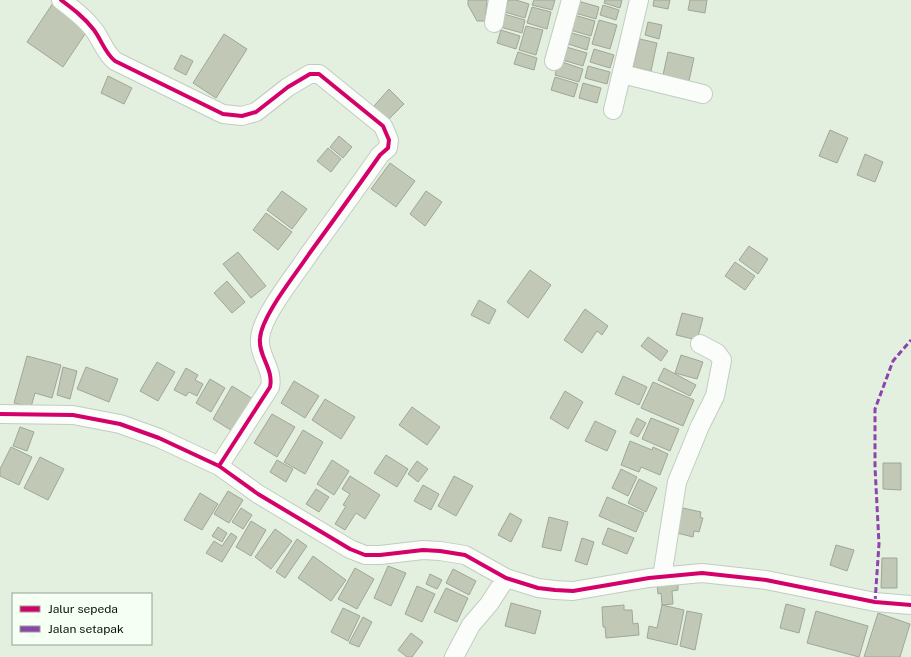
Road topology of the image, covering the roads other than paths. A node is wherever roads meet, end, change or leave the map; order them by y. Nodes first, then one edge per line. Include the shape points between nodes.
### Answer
1 (61, 0) edge
2 (498, 0) edge
3 (571, 0) edge
4 (639, 0) edge
5 (494, 23) dead end
6 (554, 62) dead end
7 (622, 74) junction
8 (703, 94) dead end
9 (613, 110) dead end
10 (700, 344) dead end
11 (0, 414) edge
12 (219, 466) junction
13 (662, 577) junction
14 (506, 578) junction
15 (911, 605) edge
16 (454, 657) edge

1 - 12 street via 84,17 108,56 115,61 223,114 242,116 256,112 288,87 310,74 319,74 383,126 389,140 388,148 380,155 264,321 260,337 261,352 272,379 270,387
2 - 5 street
3 - 6 street
4 - 7 street
7 - 8 street
7 - 9 street
10 - 13 street via 717,353 722,360 715,396 677,482
11 - 12 street via 73,414 120,424 159,438
12 - 14 street via 258,494 350,549 365,555 423,550 465,555
13 - 14 street via 573,591 538,588
13 - 15 street via 702,574 766,580 875,602
14 - 16 street via 471,625

